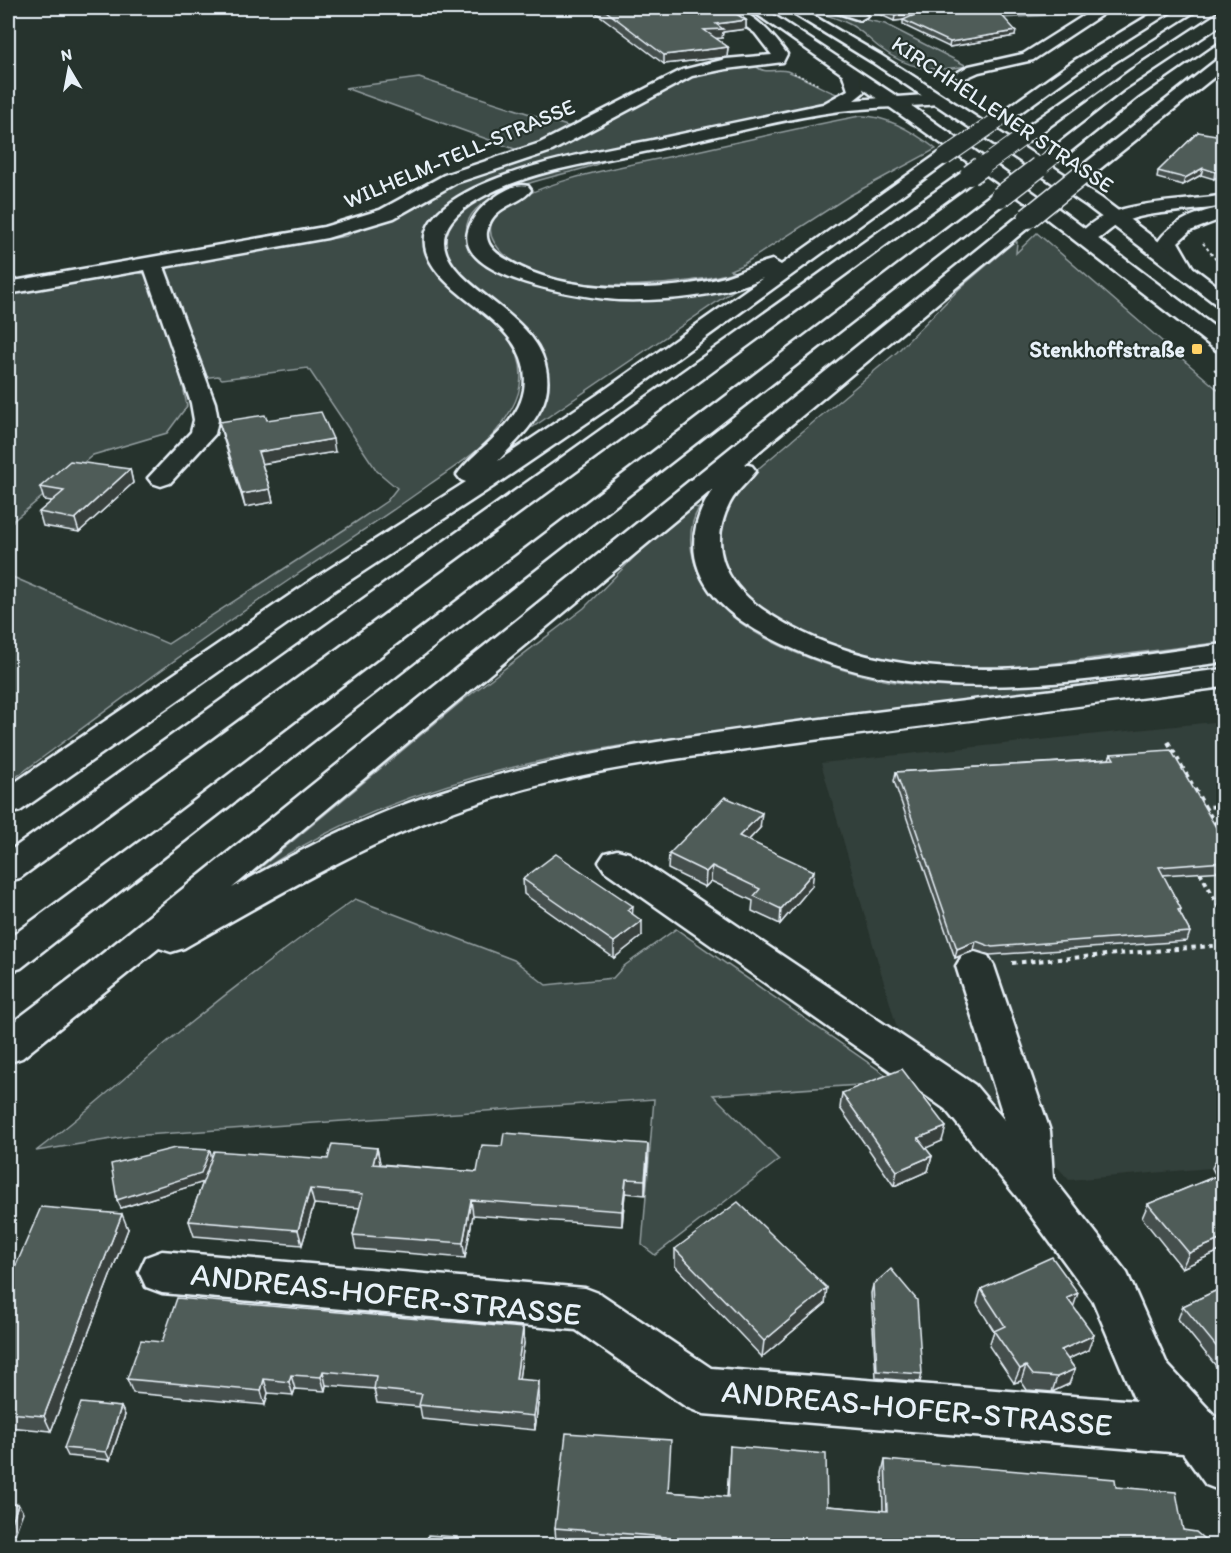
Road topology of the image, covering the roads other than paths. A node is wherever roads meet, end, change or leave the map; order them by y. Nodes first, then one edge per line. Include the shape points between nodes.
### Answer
1 (727, 8) edge
2 (755, 8) edge
3 (791, 8) edge
4 (837, 8) edge
5 (1105, 8) edge
6 (1170, 8) edge
7 (1214, 8) edge
8 (860, 16) dead end
9 (1224, 30) edge
10 (1224, 61) edge
11 (850, 72) junction
12 (961, 75) dead end
13 (939, 99) junction
14 (897, 103) junction
15 (828, 108) junction
16 (1094, 202) junction
17 (1039, 208) junction
18 (1222, 208) edge
19 (1153, 210) junction
20 (862, 216) junction
21 (1114, 222) junction
22 (1086, 238) junction
23 (152, 262) junction
24 (1183, 268) junction
25 (8, 288) edge
26 (1224, 301) edge
27 (1224, 345) edge
28 (807, 401) junction
29 (161, 478) dead end
30 (325, 584) junction
31 (1224, 653) edge
32 (1224, 678) edge
33 (8, 803) edge
34 (617, 862) dead end
35 (8, 869) edge
36 (8, 958) edge
37 (975, 966) road end
38 (100, 976) junction
39 (8, 1047) edge
40 (1032, 1184) junction
41 (162, 1272) dead end
42 (1196, 1430) junction
43 (1224, 1467) edge

1 - 23 main road, WILHELM-TELL-STRASSE via 760,30 780,54 778,58 726,64 687,74 546,147 450,179 373,220 327,232
2 - 11 main road, KIRCHHELLENER STRASSE
3 - 13 main road, KIRCHHELLENER STRASSE
4 - 8 main road
5 - 12 main road via 1028,57
6 - 20 main road, bridge via 1080,63
7 - 35 main road, bridge via 970,175
9 - 36 main road, bridge via 1132,94
10 - 17 main road, bridge
11 - 14 main road, KIRCHHELLENER STRASSE
11 - 15 main road via 856,92
13 - 14 main road
13 - 16 main road, KIRCHHELLENER STRASSE
14 - 15 main road
14 - 17 main road, KIRCHHELLENER STRASSE
14 - 20 main road via 544,182 488,211 477,232 486,253 516,274 575,290 649,293 755,275
15 - 30 main road via 521,174 474,194 448,212 436,236 439,261 519,334 529,349 536,384 531,406 474,472
16 - 19 main road
16 - 21 main road, KIRCHHELLENER STRASSE
17 - 21 main road, KIRCHHELLENER STRASSE
17 - 22 main road, KIRCHHELLENER STRASSE
17 - 28 main road
18 - 19 main road via 1206,205
18 - 21 main road via 1168,223
18 - 24 main road, KIRCHHELLENER STRASSE via 1171,237 1168,242
19 - 21 main road
20 - 30 main road via 485,482
21 - 22 main road
21 - 24 main road, KIRCHHELLENER STRASSE
22 - 27 main road, KIRCHHELLENER STRASSE
23 - 25 main road, WILHELM-TELL-STRASSE
23 - 29 main road via 206,420 203,434
24 - 26 main road, KIRCHHELLENER STRASSE
28 - 31 main road via 802,421 739,475 715,504 710,520 706,540 715,579 729,596 762,622 820,652 855,664 946,676 1043,674
28 - 38 main road
30 - 33 main road
32 - 38 main road via 725,742 514,780 397,819 338,846
34 - 40 main road via 960,1097
37 - 40 main road via 1029,1131
38 - 39 main road
40 - 42 main road via 1111,1288 1150,1380
41 - 42 main road, ANDREAS-HOFER-STRASSE via 585,1309 703,1391
42 - 43 main road

